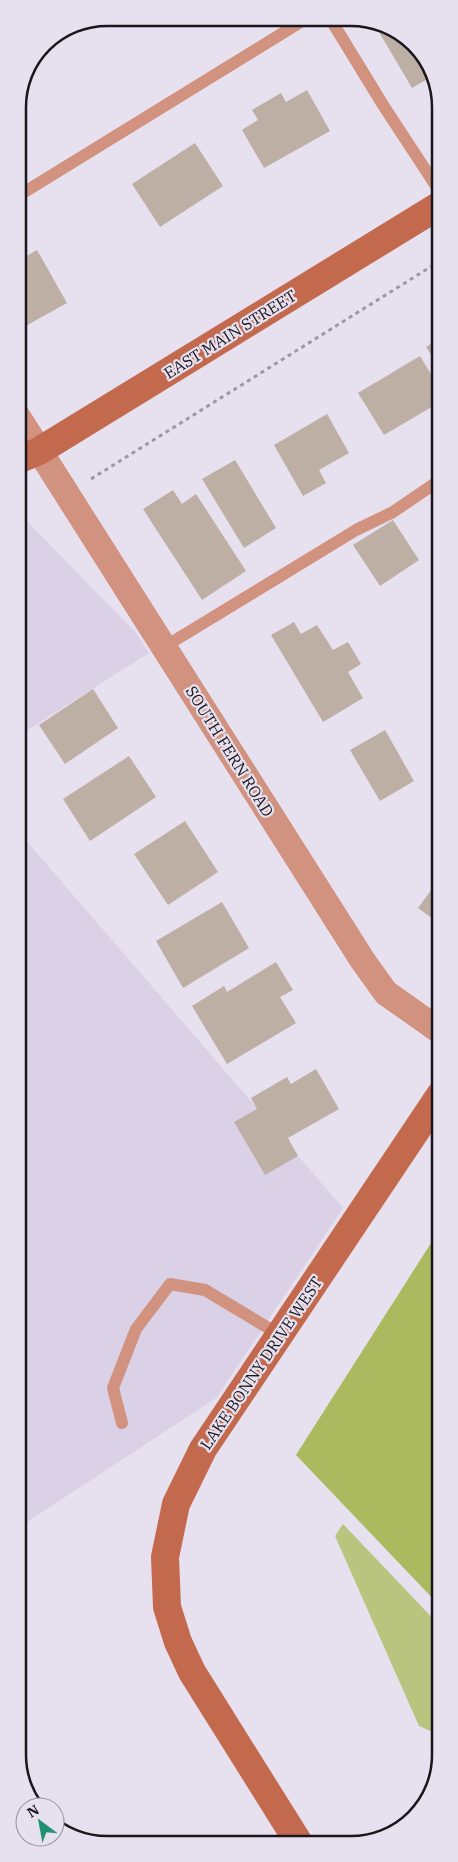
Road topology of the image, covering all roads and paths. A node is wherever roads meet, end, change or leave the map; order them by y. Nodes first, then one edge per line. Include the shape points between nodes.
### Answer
1 (294, 26) edge
2 (335, 26) edge
3 (432, 180) edge
4 (26, 191) edge
5 (432, 210) edge
6 (432, 266) edge
7 (29, 455) edge
8 (84, 484) dead end
9 (432, 485) edge
10 (164, 647) junction
11 (432, 1025) edge
12 (432, 1107) edge
13 (280, 1334) junction
14 (122, 1424) dead end
15 (294, 1836) edge

1 - 4 lane
2 - 3 lane
5 - 7 street, EAST MAIN STREET
6 - 8 path
7 - 10 street, SOUTH FERN ROAD
9 - 10 lane via 393,512 356,530
10 - 11 street, SOUTH FERN ROAD via 363,960 386,992
12 - 13 street, LAKE BONNY DRIVE WEST
13 - 14 lane via 205,1290 170,1284 136,1329 114,1388
13 - 15 street, LAKE BONNY DRIVE WEST via 203,1449 176,1504 165,1558 167,1607 192,1672

